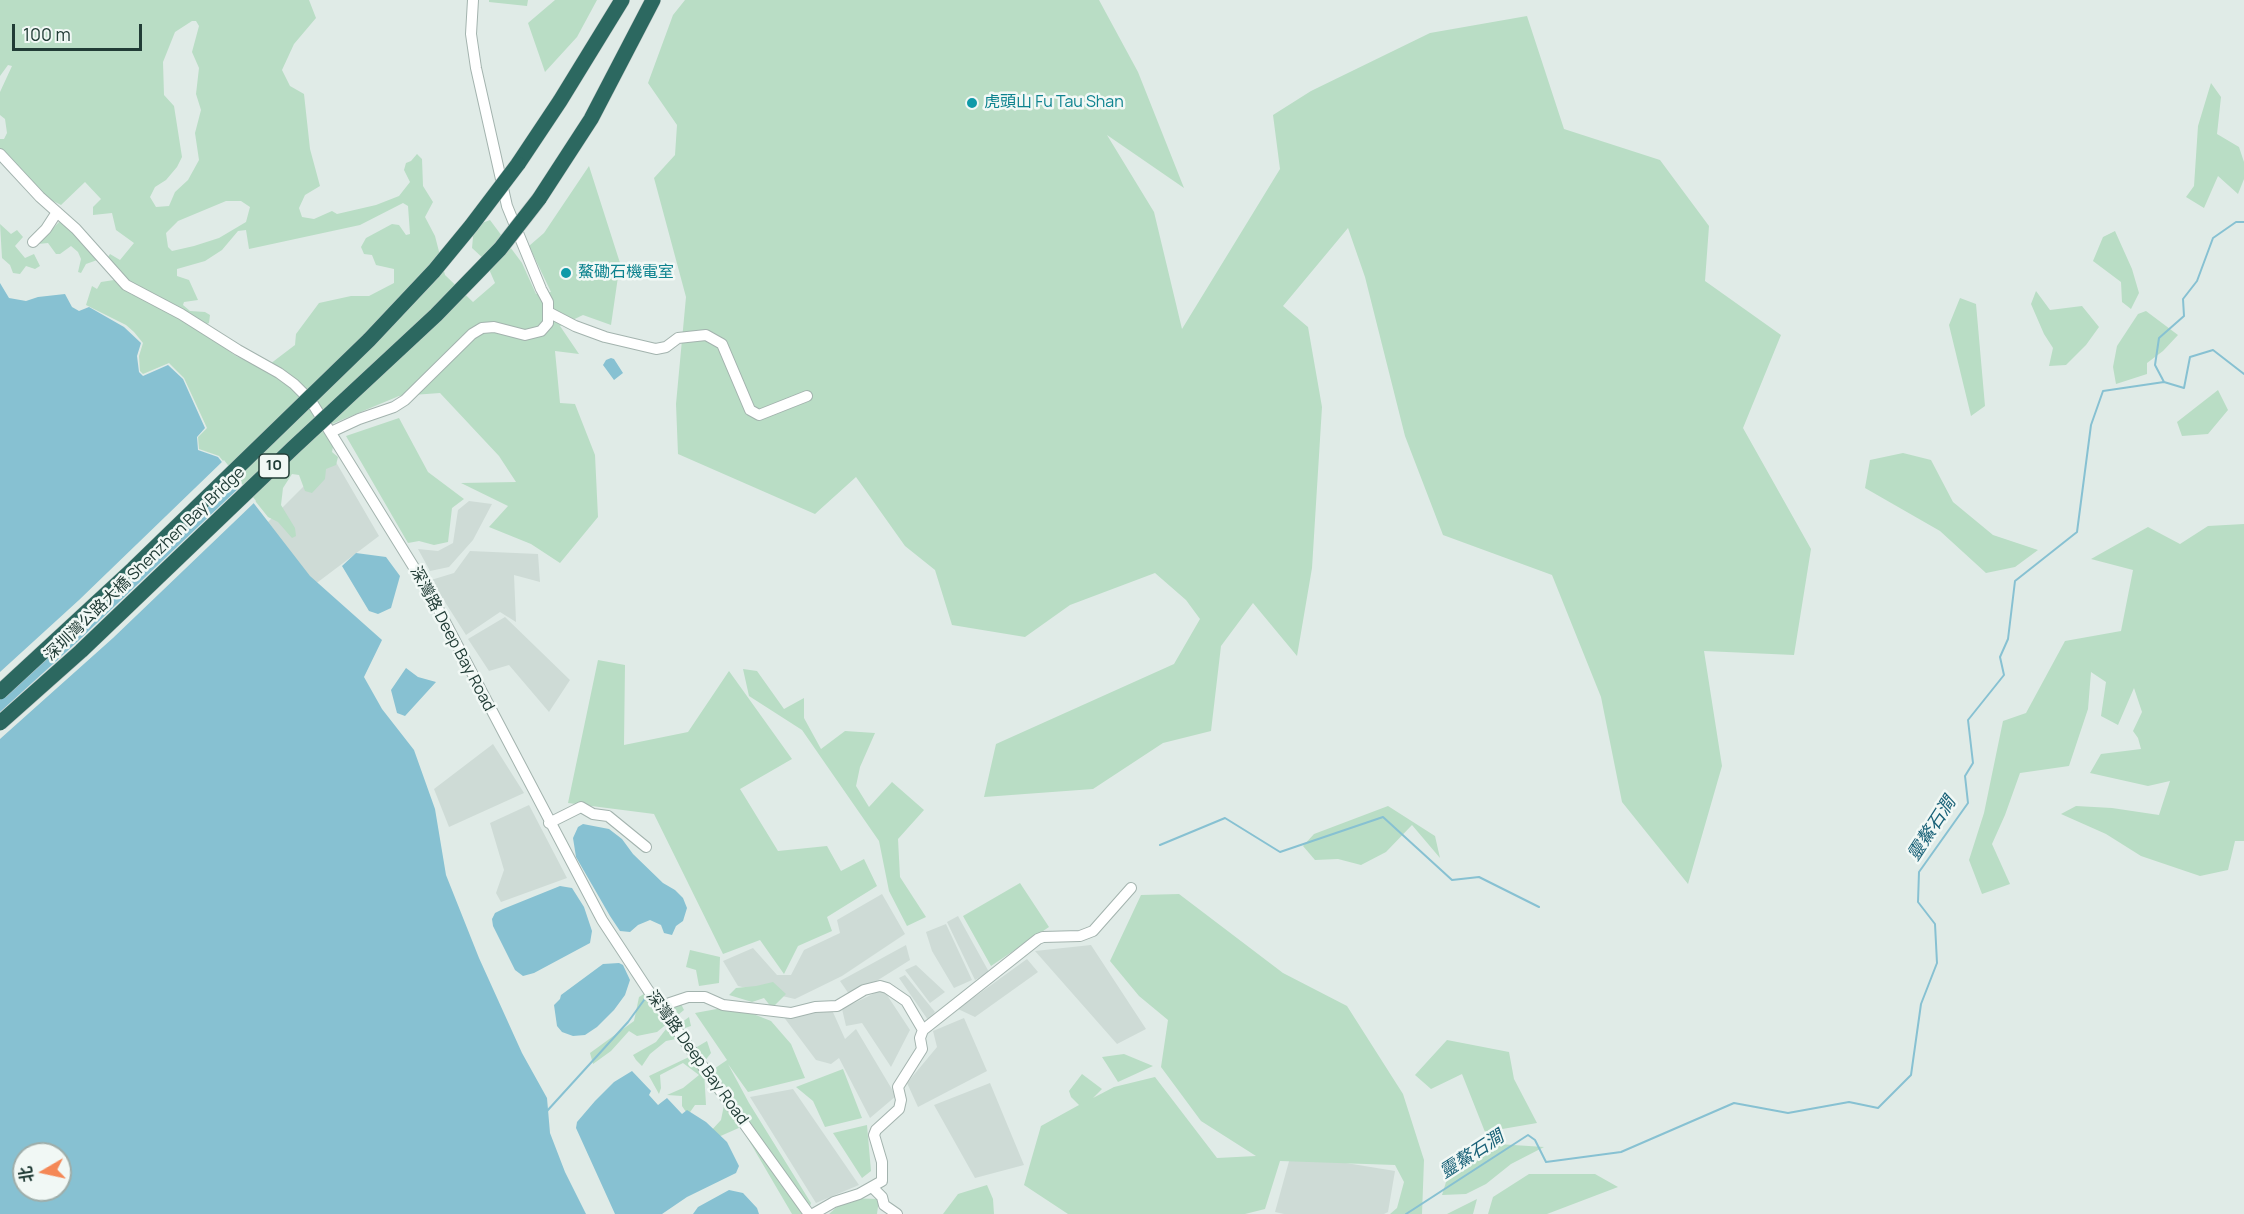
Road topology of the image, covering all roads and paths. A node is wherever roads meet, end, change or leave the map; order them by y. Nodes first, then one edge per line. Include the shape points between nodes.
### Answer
1 (473, 0) edge
2 (622, 0) edge
3 (652, 0) edge
4 (0, 154) edge
5 (57, 212) junction
6 (33, 242) dead end
7 (550, 313) junction
8 (807, 396) dead end
9 (331, 432) junction
10 (0, 692) edge
11 (0, 723) edge
12 (549, 823) junction
13 (645, 847) dead end
14 (1131, 888) dead end
15 (661, 1006) junction
16 (923, 1030) junction
17 (872, 1187) junction
18 (811, 1214) edge
19 (897, 1214) edge

1 - 7 street via 471,34 476,68 507,206
2 - 10 highway, 深圳灣公路大橋 Shenzhen Bay Bridge / 10, bridge via 518,164 454,247 385,324 133,570
3 - 11 highway, 深圳灣公路大橋 Shenzhen Bay Bridge / 10, bridge via 578,141 500,249 428,323
4 - 5 street, 深灣路 Deep Bay Road
5 - 6 street
5 - 9 street, 深灣路 Deep Bay Road via 126,285 294,384 311,401
7 - 8 street via 605,337 656,349 678,338 706,335 722,344 750,410 759,415
7 - 9 street via 541,331 525,335 482,328 405,400
9 - 12 street, 深灣路 Deep Bay Road via 431,595
12 - 13 street via 581,807 608,816
12 - 15 street, 深灣路 Deep Bay Road via 602,920
14 - 16 street via 1093,931 1080,936 1038,939
15 - 16 street via 688,997 705,997 723,1005 791,1013 837,1006 864,990 880,986 906,1001
15 - 18 street, 深灣路 Deep Bay Road
16 - 17 street via 922,1049 898,1087 899,1109 874,1135 882,1162 882,1181
17 - 18 street
17 - 19 street via 884,1205

